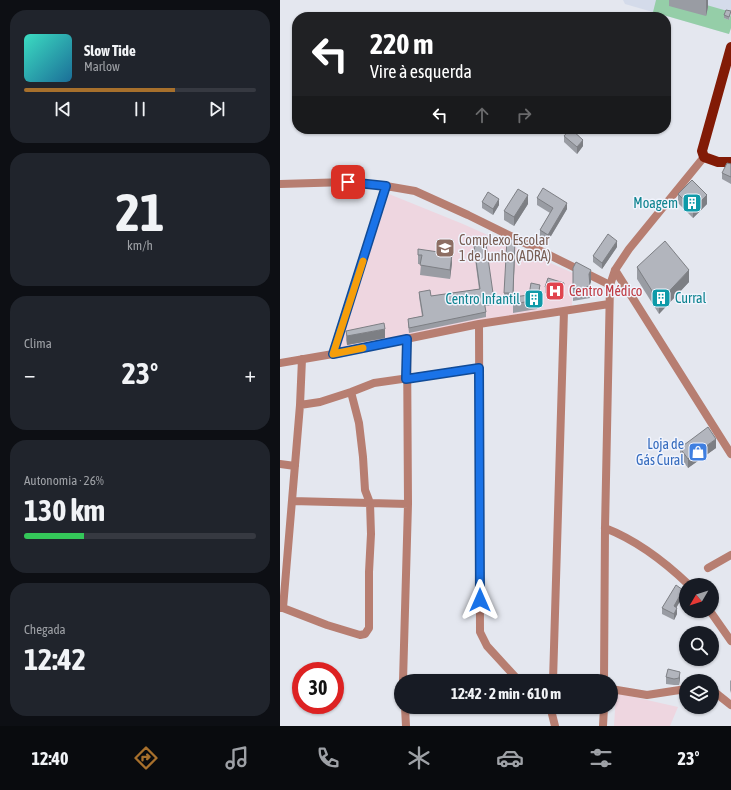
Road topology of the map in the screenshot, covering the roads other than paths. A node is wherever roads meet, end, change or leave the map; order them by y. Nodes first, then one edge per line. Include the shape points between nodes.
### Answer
1 (731, 47) edge
2 (704, 157) junction
3 (731, 162) edge
4 (280, 184) edge
5 (386, 186) junction
6 (615, 270) junction
7 (610, 285) junction
8 (610, 304) junction
9 (564, 310) junction
10 (479, 324) junction
11 (407, 339) junction
12 (333, 354) junction
13 (302, 358) junction
14 (280, 363) edge
15 (479, 368) junction
16 (406, 379) junction
17 (351, 392) junction
18 (300, 404) junction
19 (731, 454) edge
20 (280, 464) edge
21 (295, 466) junction
22 (292, 501) junction
23 (370, 503) junction
24 (408, 504) junction
25 (605, 528) junction
26 (731, 555) edge
27 (708, 568) dead end
28 (682, 578) edge
29 (281, 608) edge
30 (715, 618) edge
31 (731, 641) edge
32 (403, 674) edge
33 (513, 674) edge
34 (552, 674) edge
35 (604, 674) edge
36 (618, 690) edge
37 (679, 690) edge
38 (719, 696) edge
39 (731, 705) edge
40 (405, 714) edge
41 (553, 714) edge
42 (604, 714) edge
43 (406, 726) edge
44 (556, 726) edge
45 (603, 726) edge

1 - 2 main road via 703,144
2 - 3 main road via 718,162
2 - 6 street
4 - 5 street via 348,182
5 - 7 street via 415,191
5 - 12 street
6 - 7 street
6 - 19 street
7 - 8 street
8 - 9 street
8 - 25 street
9 - 10 street
9 - 34 street
10 - 11 street
10 - 15 street
11 - 12 street
11 - 16 street
12 - 13 street
13 - 14 street
13 - 18 street
15 - 16 street
15 - 33 street via 480,632 487,646
16 - 17 street via 374,383
16 - 24 street
17 - 18 street via 320,402
17 - 23 street via 360,430 365,490
18 - 21 street
20 - 21 street
21 - 22 street
22 - 23 street
22 - 29 street
23 - 24 street
23 - 29 street via 370,607 369,628 365,634 360,635
24 - 32 street
25 - 28 street via 619,533 668,565
25 - 35 street
26 - 27 street
30 - 31 street
36 - 37 street via 647,695
38 - 39 street
40 - 43 street
41 - 44 street
42 - 45 street

